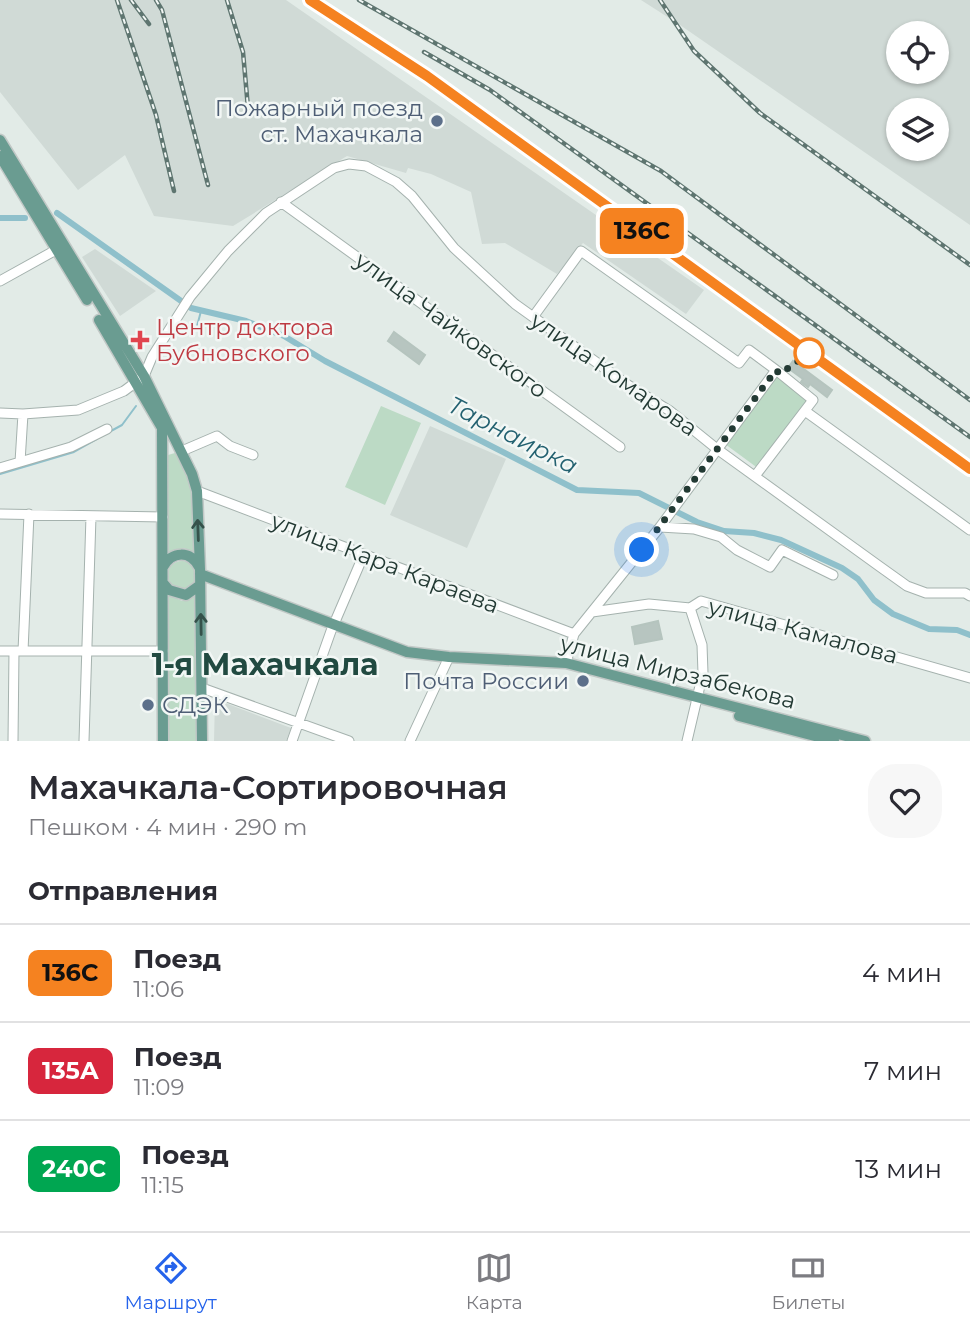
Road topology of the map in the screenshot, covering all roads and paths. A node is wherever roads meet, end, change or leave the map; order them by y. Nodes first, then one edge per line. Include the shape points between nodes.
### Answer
1 (0, 140) edge
2 (0, 156) edge
3 (281, 202) junction
4 (60, 248) junction
5 (0, 281) edge
6 (533, 317) junction
7 (776, 370) junction
8 (140, 379) junction
9 (805, 411) junction
10 (0, 413) edge
11 (23, 414) junction
12 (165, 427) junction
13 (107, 429) dead end
14 (620, 447) dead end
15 (717, 449) junction
16 (182, 451) junction
17 (253, 456) dead end
18 (20, 462) junction
19 (0, 468) edge
20 (755, 476) junction
21 (197, 491) junction
22 (0, 514) edge
23 (29, 514) junction
24 (92, 516) junction
25 (163, 517) junction
26 (660, 527) junction
27 (970, 530) edge
28 (364, 554) junction
29 (163, 567) junction
30 (833, 575) dead end
31 (200, 577) junction
32 (163, 583) junction
33 (970, 596) edge
34 (691, 608) junction
35 (593, 612) junction
36 (333, 628) junction
37 (573, 634) junction
38 (0, 651) edge
39 (19, 651) junction
40 (88, 651) junction
41 (163, 651) junction
42 (448, 660) junction
43 (566, 663) junction
44 (970, 678) edge
45 (202, 688) junction
46 (695, 701) junction
47 (299, 723) junction
48 (13, 741) edge
49 (84, 741) edge
50 (163, 741) edge
51 (202, 741) edge
52 (292, 741) edge
53 (348, 741) edge
54 (410, 741) edge
55 (687, 741) edge
56 (834, 741) edge
57 (864, 741) edge

1 - 4 main road
2 - 4 main road
3 - 6 street, улица Комарова via 334,168 366,166 396,182 490,283
3 - 8 street via 228,251 190,297
3 - 14 street, улица Чайковского
4 - 5 street
4 - 8 main road
6 - 7 street via 581,251 739,363 749,350
6 - 15 street, улица Комарова
7 - 9 street via 813,400
7 - 15 street
8 - 11 street via 100,403 78,410
8 - 12 main road
9 - 20 street
9 - 27 street
10 - 11 street
11 - 18 street
12 - 16 main road
12 - 25 main road
13 - 18 street via 71,447
15 - 20 street, улица Комарова
15 - 26 street
16 - 17 street via 217,436
16 - 21 main road
18 - 19 street
20 - 33 street, улица Комарова via 908,586 926,593
21 - 28 street, улица Кара Караева
31 -> 21 main road
22 - 23 street
23 - 24 street
23 - 39 street
24 - 25 street
24 - 40 street
25 - 29 main road
26 - 30 street via 694,529 721,537 770,567 782,550
26 - 35 street
28 - 36 street
28 - 37 street, улица Кара Караева
29 - 31 main road via 167,560 182,554 197,562
29 - 32 main road
31 - 32 main road via 186,595
31 - 36 main road, улица Мирзабекова
45 -> 31 main road
32 - 41 main road
34 - 35 street, улица Камалова via 649,604
34 - 44 street, улица Камалова via 701,601
34 - 46 street via 702,645 703,673
35 - 37 street
36 - 42 main road, улица Мирзабекова via 406,657
36 - 47 street
37 - 43 street
38 - 39 street
39 - 40 street
39 - 48 street
40 - 41 street
40 - 49 street
41 - 50 main road
42 - 43 main road, улица Мирзабекова
42 - 46 main road, улица Мирзабекова via 565,669
42 - 54 street
43 - 46 main road, улица Мирзабекова
45 - 47 street
45 - 51 main road
46 - 55 street
46 - 56 main road, улица Мирзабекова
46 - 57 main road, улица Мирзабекова
47 - 52 street
47 - 53 street

